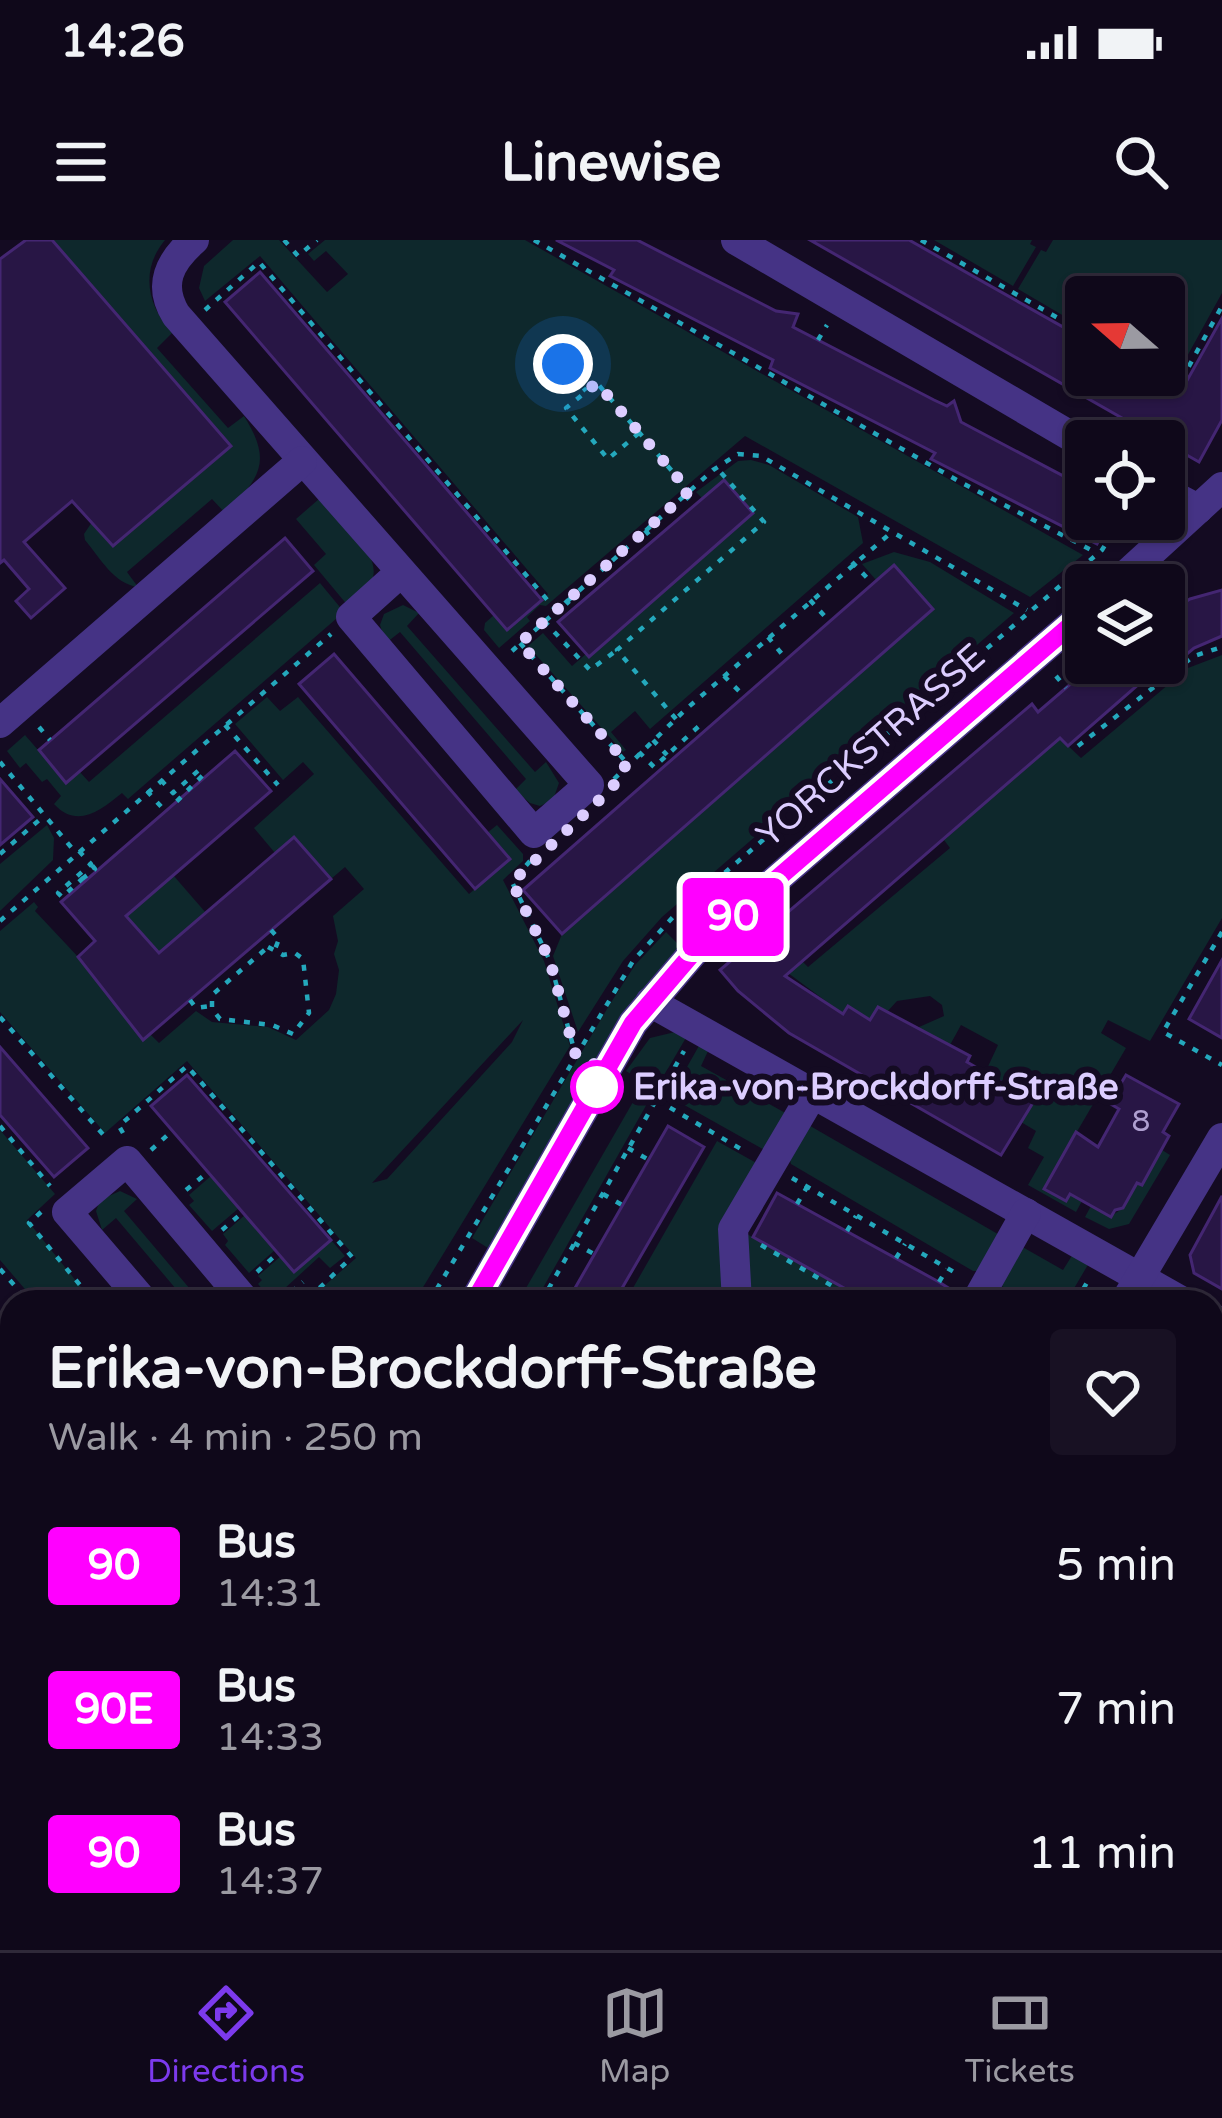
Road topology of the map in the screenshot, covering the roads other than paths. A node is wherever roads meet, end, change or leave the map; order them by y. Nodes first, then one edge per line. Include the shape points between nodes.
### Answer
1 (194, 240) edge
2 (756, 245) edge
3 (1065, 432) edge
4 (302, 460) junction
5 (1213, 499) edge
6 (1139, 564) edge
7 (400, 573) junction
8 (1065, 630) edge
9 (0, 723) edge
10 (650, 1002) junction
11 (813, 1093) junction
12 (1222, 1138) edge
13 (1025, 1214) junction
14 (134, 1290) edge
15 (246, 1290) edge
16 (481, 1290) edge
17 (736, 1290) edge
18 (983, 1290) edge
19 (1132, 1290) edge

1 - 4 street via 169,268 166,296 189,313
2 - 3 street
4 - 7 street
4 - 9 street
5 - 6 street
7 - 7 street via 351,617 534,833 589,785
8 - 10 street, YORCKSTRASSE via 698,947
10 - 11 street
10 - 16 street, YORCKSTRASSE
11 - 13 street
11 - 17 street via 734,1228
12 - 19 street
13 - 18 street
13 - 19 street
14 - 15 street via 63,1204 127,1161

